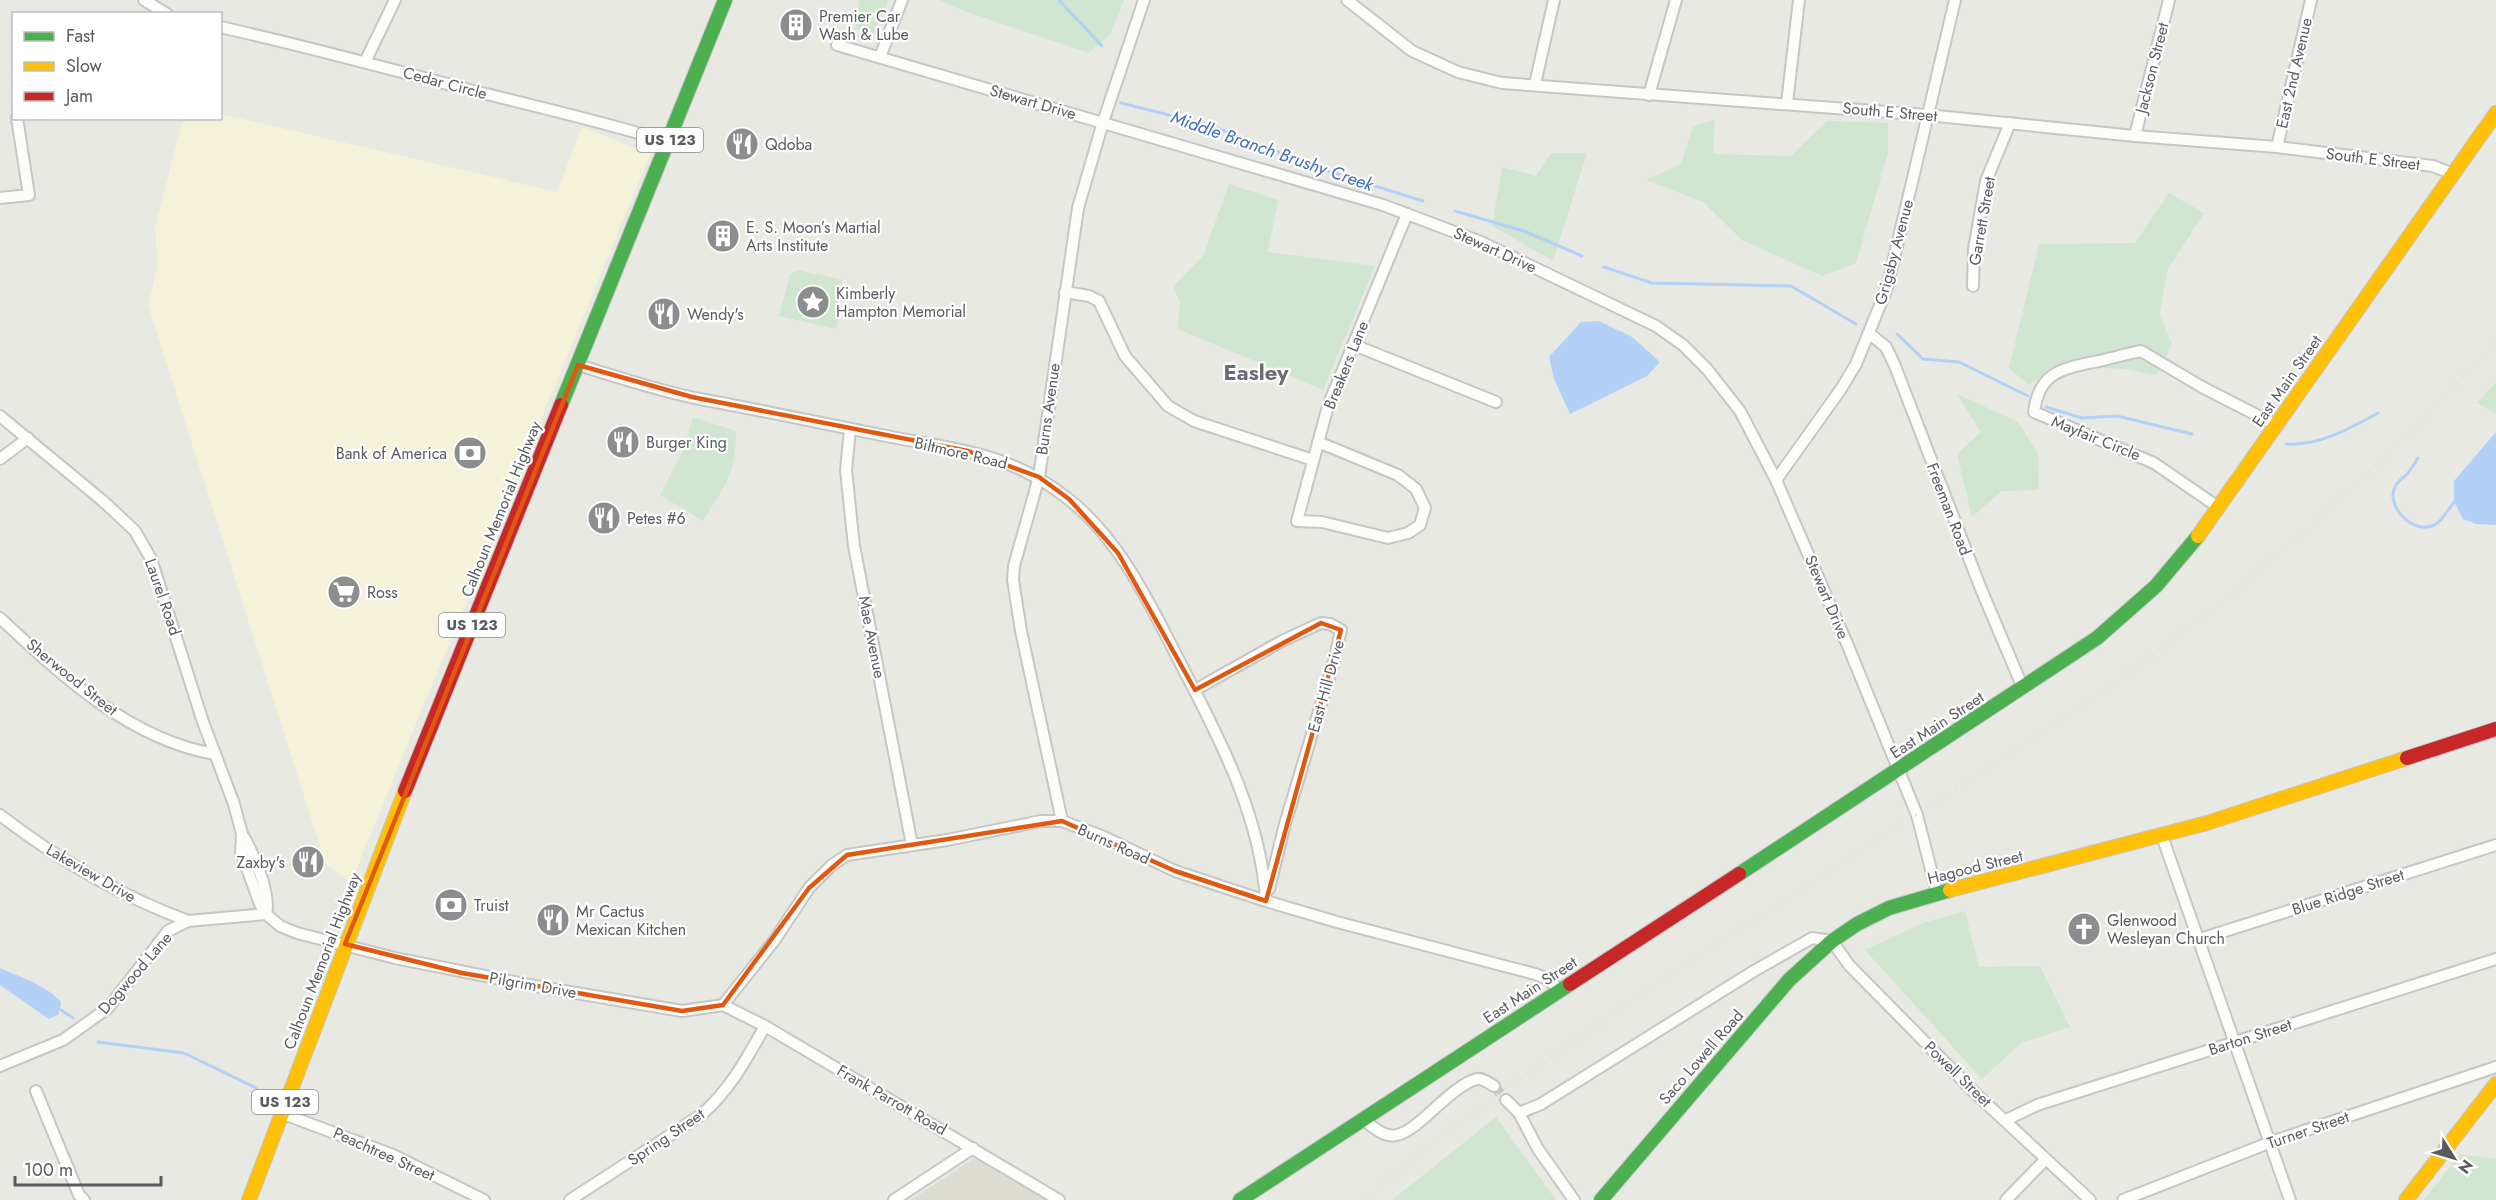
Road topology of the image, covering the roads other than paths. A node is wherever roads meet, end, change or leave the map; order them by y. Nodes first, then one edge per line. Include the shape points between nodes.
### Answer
1 (144, 0) edge
2 (395, 0) edge
3 (725, 0) edge
4 (902, 0) edge
5 (1144, 0) edge
6 (1347, 0) edge
7 (1554, 0) edge
8 (1676, 0) edge
9 (1799, 0) edge
10 (1955, 0) edge
11 (2169, 0) edge
12 (2311, 0) edge
13 (164, 12) edge
14 (222, 27) edge
15 (837, 45) dead end
16 (880, 57) junction
17 (365, 62) junction
18 (1535, 84) junction
19 (1649, 95) junction
20 (1788, 103) junction
21 (2496, 112) edge
22 (1927, 115) junction
23 (17, 120) edge
24 (1103, 122) junction
25 (2010, 123) junction
26 (2135, 136) junction
27 (669, 142) junction
28 (2277, 147) junction
29 (2453, 174) junction
30 (0, 198) edge
31 (1407, 214) junction
32 (1973, 286) dead end
33 (1065, 292) junction
34 (1869, 334) junction
35 (1354, 345) junction
36 (578, 365) junction
37 (1496, 402) dead end
38 (0, 416) edge
39 (2276, 424) junction
40 (850, 429) junction
41 (28, 438) junction
42 (1318, 442) junction
43 (0, 459) edge
44 (1313, 460) junction
45 (1038, 477) junction
46 (1776, 480) junction
47 (2218, 507) junction
48 (0, 618) edge
49 (2024, 688) junction
50 (1195, 690) junction
51 (2496, 729) edge
52 (215, 754) junction
53 (1898, 770) junction
54 (0, 815) edge
55 (1062, 821) junction
56 (2162, 836) junction
57 (912, 845) junction
58 (2496, 845) edge
59 (1937, 893) junction
60 (1266, 901) junction
61 (266, 914) junction
62 (188, 921) junction
63 (2200, 939) junction
64 (1832, 941) junction
65 (345, 944) junction
66 (2496, 959) edge
67 (1559, 990) junction
68 (723, 1005) junction
69 (765, 1026) junction
70 (2234, 1042) junction
71 (0, 1066) edge
72 (2496, 1067) edge
73 (2496, 1084) edge
74 (1494, 1086) dead end
75 (36, 1091) dead end
76 (1506, 1100) tunnel mouth
77 (281, 1113) junction
78 (1519, 1113) junction
79 (1364, 1120) junction
80 (2006, 1120) junction
81 (2271, 1142) junction
82 (973, 1148) junction
83 (2046, 1160) junction
84 (84, 1200) edge
85 (249, 1200) edge
86 (484, 1200) edge
87 (570, 1200) edge
88 (894, 1200) edge
89 (1059, 1200) edge
90 (1240, 1200) edge
91 (1574, 1200) edge
92 (1601, 1200) edge
93 (2006, 1200) edge
94 (2090, 1200) edge
95 (2123, 1200) edge
96 (2290, 1200) edge
97 (2406, 1200) edge

1 - 13 street
2 - 17 street
3 - 27 main road, Calhoun Memorial Highway / US 123
4 - 16 street
5 - 24 street, Burns Avenue
6 - 18 street, South E Street via 1412,51 1435,62 1502,83
7 - 18 street
8 - 19 street
9 - 20 street
10 - 22 street, Grigsby Avenue
11 - 26 street, Jackson Street
12 - 28 street, East 2nd Avenue
14 - 17 street, Cedar Circle
15 - 16 street, Stewart Drive
16 - 24 street, Stewart Drive
17 - 27 street, Cedar Circle
18 - 19 street, South E Street
19 - 20 street, South E Street
20 - 22 street, South E Street
21 - 29 main road, East Main Street
22 - 25 street, South E Street
22 - 34 street, Grigsby Avenue via 1887,288
23 - 30 street via 30,195
24 - 31 street, Stewart Drive
24 - 33 street, Burns Avenue via 1078,207
25 - 26 street, South E Street
25 - 32 street, Garrett Street via 1986,181 1974,249
26 - 28 street, South E Street
27 - 36 main road, Calhoun Memorial Highway / US 123
28 - 29 street, South E Street via 2433,166
29 - 39 main road, East Main Street
31 - 35 street, Breakers Lane
31 - 46 street, Stewart Drive via 1481,242 1656,326 1698,360 1740,411
33 - 44 street via 1099,301 1125,356 1168,406 1211,427
33 - 45 street, Burns Avenue
34 - 46 street, Grigsby Avenue via 1841,389
34 - 49 street, Freeman Road via 1886,347 1895,366
35 - 37 street
35 - 42 street, Breakers Lane via 1328,406
36 - 40 street, Biltmore Road via 692,397
36 - 65 main road, Calhoun Memorial Highway / US 123
38 - 41 street, Laurel Road
39 - 47 main road, East Main Street
39 - 47 street, Mayfair Circle via 2140,351 2073,365 2043,383 2034,412 2154,463
40 - 45 street, Biltmore Road via 968,451 1014,464
40 - 57 street, Mae Avenue via 846,470 854,546
41 - 43 street
41 - 52 street, Laurel Road via 135,531 151,559
42 - 44 street, Breakers Lane
42 - 44 street, Breakers Lane via 1398,475 1416,489 1425,508 1420,525 1388,538 1322,522 1297,521
45 - 50 street, Biltmore Road via 1069,499 1118,553
45 - 55 street, Burns Avenue via 1014,566 1014,580 1021,631
46 - 53 street, Stewart Drive
47 - 49 main road, East Main Street via 2175,567 2138,605
48 - 52 street, Sherwood Street via 82,690 139,728 192,750
49 - 53 main road, East Main Street
50 - 60 street, Biltmore Road via 1245,799 1264,871
50 - 60 street, East Hill Drive via 1321,623 1341,630
51 - 56 main road, Hagood Street
52 - 61 street, Laurel Road via 269,903
53 - 59 street, Stewart Drive via 1919,822
53 - 67 main road, East Main Street
54 - 62 street, Lakeview Drive via 113,888
55 - 57 street, Burns Road via 1041,821
55 - 60 street, Burns Road via 1175,871
56 - 59 main road, Hagood Street
56 - 63 street
57 - 68 street, Burns Road via 848,855 832,865 809,888 774,941
58 - 63 street, Blue Ridge Street
59 - 64 main road, Hagood Street via 1889,908
60 - 67 street, Burns Road via 1535,974 1548,979
61 - 62 street, Dogwood Lane
61 - 65 street via 297,933
62 - 71 street, Dogwood Lane via 168,931 108,1008 63,1040
63 - 70 street
64 - 78 street via 1812,938 1541,1104
64 - 80 street, Powell Street via 1849,964
64 - 92 main road, Saco Lowell Road via 1789,980
65 - 68 street, Pilgrim Drive via 462,973 682,1011
65 - 77 main road, Calhoun Memorial Highway / US 123
66 - 70 street, Barton Street
67 - 79 main road, East Main Street
68 - 69 street, Frank Parrott Road
69 - 82 street, Frank Parrott Road
69 - 87 street, Spring Street via 734,1080 701,1115
70 - 80 street, Barton Street via 2037,1105
70 - 81 street
72 - 81 street, Turner Street
73 - 97 main road
74 - 79 street via 1478,1079 1396,1136 1384,1134
75 - 84 street
76 - 78 street
77 - 85 main road, Calhoun Memorial Highway / US 123
77 - 86 street, Peachtree Street via 393,1155
78 - 91 street via 1538,1149
79 - 90 main road, East Main Street
80 - 83 street, Powell Street
81 - 95 street, Turner Street
81 - 96 street
82 - 88 street
82 - 89 street, Frank Parrott Road
83 - 93 street
83 - 94 street, Powell Street

